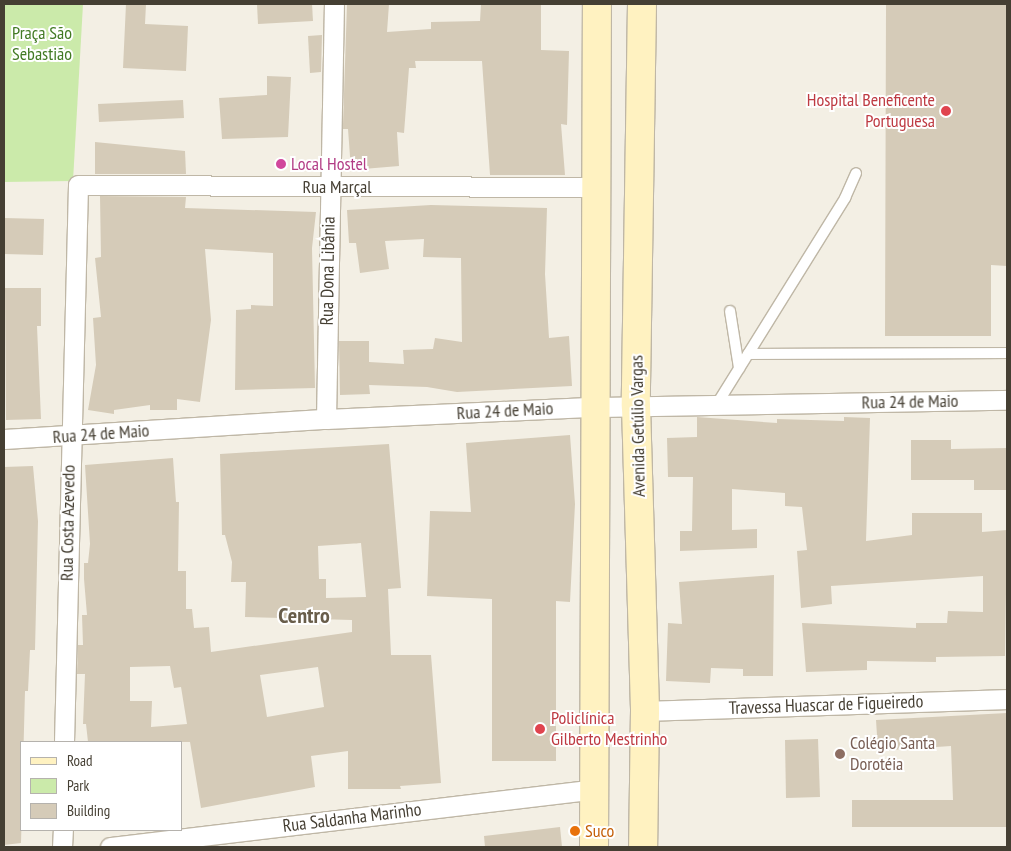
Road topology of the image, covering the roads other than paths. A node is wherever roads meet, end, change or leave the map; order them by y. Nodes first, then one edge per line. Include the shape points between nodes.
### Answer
1 (334, 4) edge
2 (597, 4) edge
3 (642, 4) edge
4 (856, 173) dead end
5 (78, 185) joint
6 (329, 188) junction
7 (596, 188) junction
8 (730, 311) dead end
9 (748, 354) junction
10 (1007, 354) edge
11 (739, 368) junction
12 (1007, 400) edge
13 (717, 404) junction
14 (636, 406) junction
15 (594, 407) junction
16 (326, 419) junction
17 (70, 436) junction
18 (4, 440) edge
19 (1007, 699) edge
20 (644, 711) junction
21 (64, 741) edge
22 (594, 789) junction
23 (62, 831) edge
24 (221, 840) edge
25 (62, 847) edge
26 (110, 847) edge
27 (594, 847) edge
28 (643, 847) edge

1 - 6 street, Rua Dona Libânia
2 - 7 main road
3 - 14 main road, Avenida Getúlio Vargas
4 - 9 lane via 845,198
5 - 6 street, Rua Marçal
5 - 17 street, Rua Costa Azevedo
6 - 7 street, Rua Marçal
6 - 16 street, Rua Dona Libânia
7 - 15 main road
8 - 11 lane
9 - 10 lane
9 - 11 lane
11 - 13 lane
12 - 13 street, Rua 24 de Maio
13 - 14 street, Rua 24 de Maio
14 - 15 street, Rua 24 de Maio
14 - 20 main road, Avenida Getúlio Vargas
15 - 16 street, Rua 24 de Maio
15 - 22 main road
16 - 17 street, Rua 24 de Maio
17 - 18 street, Rua 24 de Maio
17 - 21 street, Rua Costa Azevedo
19 - 20 street, Travessa Huascar de Figueiredo
20 - 28 main road, Avenida Getúlio Vargas
22 - 24 street, Rua Saldanha Marinho
22 - 27 main road
23 - 25 street
24 - 26 street, Rua Saldanha Marinho

